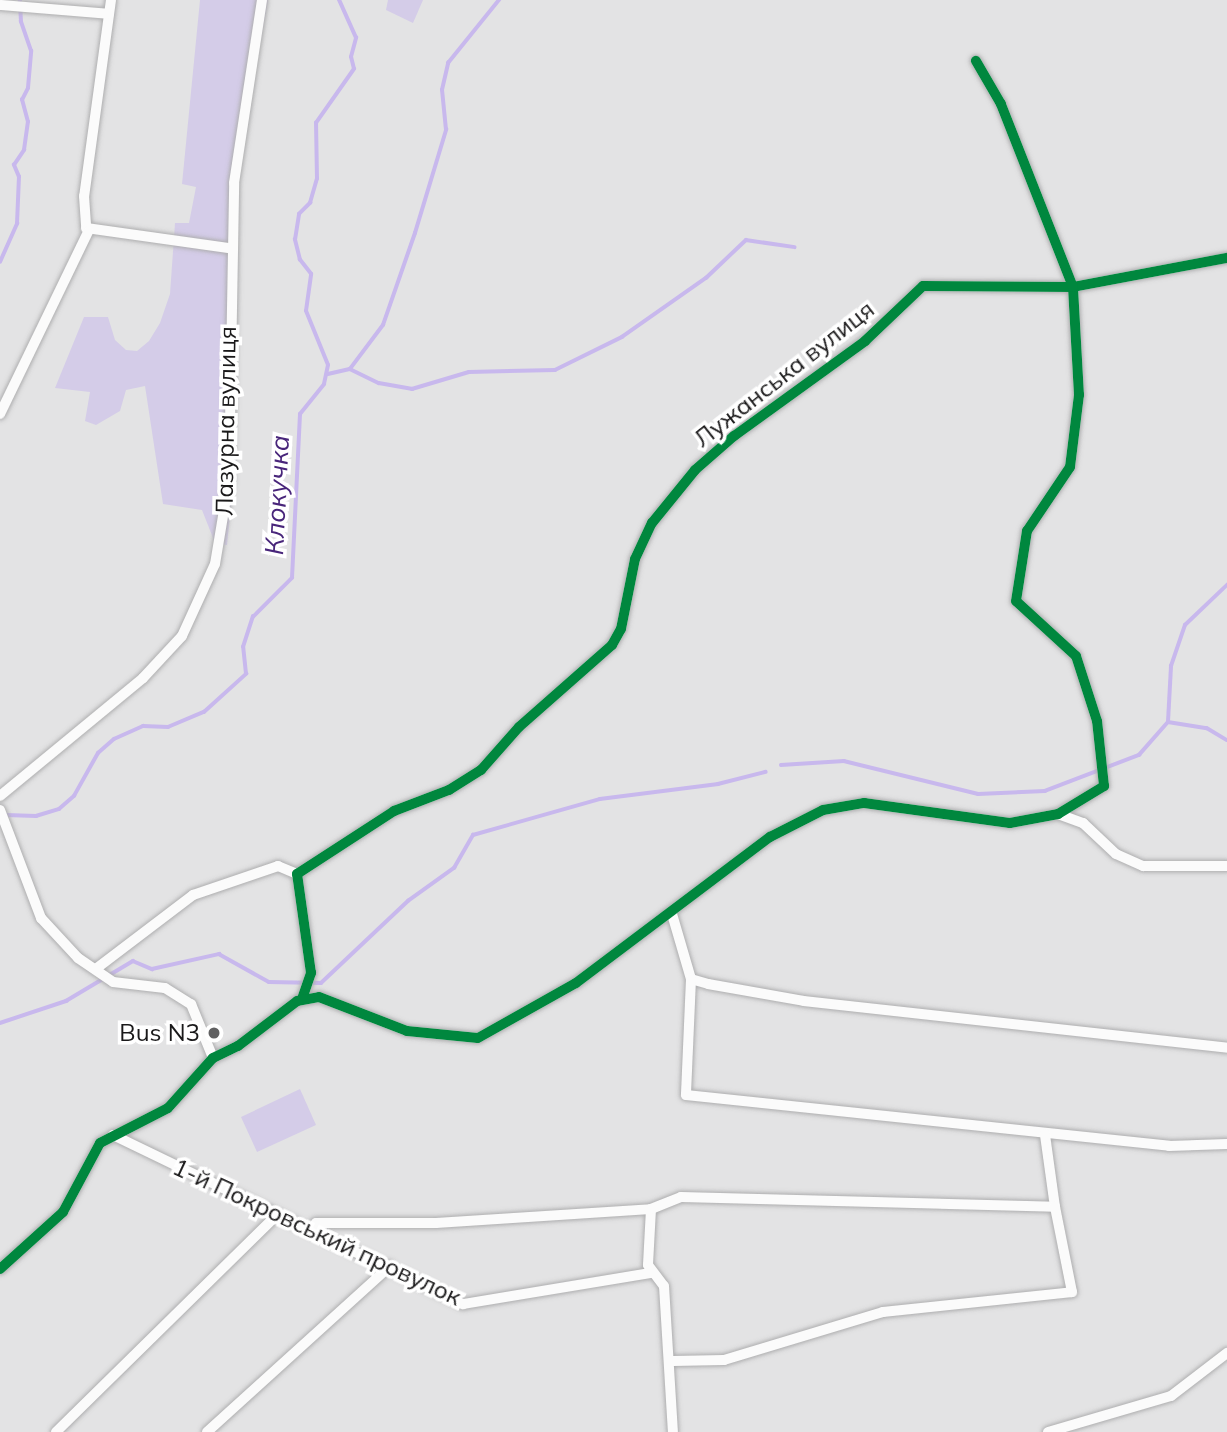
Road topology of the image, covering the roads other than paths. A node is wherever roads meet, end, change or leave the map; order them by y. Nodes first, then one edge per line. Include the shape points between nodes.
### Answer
1 (111, 0) edge
2 (262, 0) edge
3 (0, 5) edge
4 (109, 14) junction
5 (976, 61) dead end
6 (88, 232) junction
7 (229, 248) junction
8 (1227, 258) edge
9 (1073, 287) junction
10 (0, 414) edge
11 (0, 796) edge
12 (0, 811) edge
13 (1058, 814) junction
14 (1227, 866) edge
15 (297, 874) junction
16 (673, 914) junction
17 (99, 971) junction
18 (691, 979) junction
19 (305, 993) junction
20 (1227, 1048) edge
21 (213, 1058) junction
22 (113, 1135) junction
23 (1045, 1135) junction
24 (1227, 1144) edge
25 (1055, 1208) junction
26 (651, 1209) junction
27 (276, 1216) junction
28 (312, 1228) junction
29 (390, 1266) junction
30 (0, 1269) edge
31 (651, 1273) junction
32 (1227, 1353) edge
33 (673, 1362) junction
34 (56, 1432) edge
35 (207, 1432) edge
36 (673, 1432) edge
37 (1048, 1432) edge

1 - 4 street
2 - 7 street, Лазурна вулиця via 238,142
3 - 4 street
4 - 6 street via 84,196
5 - 9 street via 1001,104
6 - 7 street
6 - 10 street
7 - 11 street, Лазурна вулиця via 229,491 210,580 182,636 143,678
8 - 9 street, Лужанська вулиця
9 - 13 street via 1079,395 1070,467 1027,531 1016,601 1076,656 1097,721 1104,786
9 - 15 street, Лужанська вулиця via 923,286 865,341 688,477 639,549 617,640 519,727 481,770 449,790 394,811
12 - 17 street via 41,918 78,958
13 - 14 street via 1083,824 1116,854 1143,866
13 - 16 street via 994,824 864,803 823,810 770,837
15 - 17 street via 278,866 194,895
15 - 19 street via 311,973
16 - 18 street
16 - 19 street via 576,983 478,1038 407,1031
17 - 21 street via 113,982 165,988 191,1004
18 - 20 street via 804,1000
18 - 23 street via 686,1095
19 - 21 street via 239,1046
21 - 22 street via 168,1108
22 - 27 street, 1-й Покровський провулок
22 - 30 street via 93,1152 63,1212
23 - 24 street via 1169,1146
23 - 25 street
25 - 26 street via 681,1197
25 - 33 street via 1072,1292 883,1311 724,1360
26 - 28 street via 436,1223 316,1223
26 - 31 street
27 - 28 street, 1-й Покровський провулок
27 - 34 street
28 - 29 street, 1-й Покровський провулок
29 - 31 street, 1-й Покровський провулок via 463,1304
29 - 35 street
31 - 33 street via 664,1286
32 - 37 street via 1171,1396
33 - 36 street

